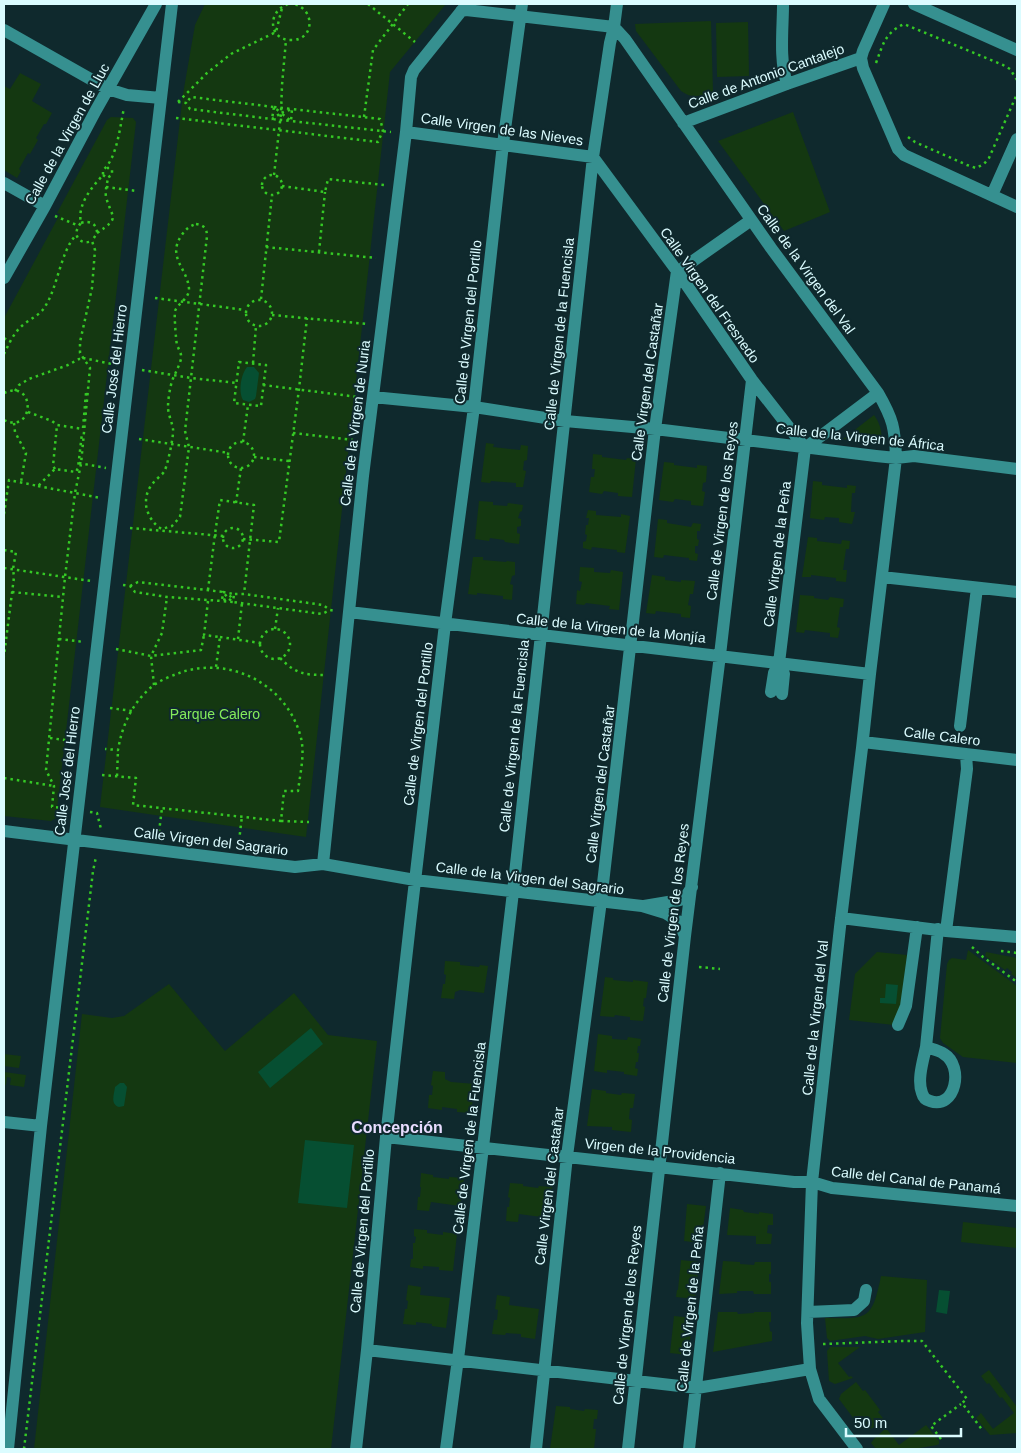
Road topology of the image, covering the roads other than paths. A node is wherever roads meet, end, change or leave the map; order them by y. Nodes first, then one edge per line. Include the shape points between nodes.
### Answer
1 (156, 4) edge
2 (172, 4) edge
3 (617, 4) edge
4 (783, 4) edge
5 (884, 4) edge
6 (914, 4) edge
7 (464, 8) edge
8 (521, 10) edge
9 (614, 27) junction
10 (4, 30) edge
11 (1017, 50) edge
12 (861, 58) junction
13 (787, 84) junction
14 (108, 89) junction
15 (161, 98) junction
16 (683, 124) junction
17 (406, 132) junction
18 (1017, 140) edge
19 (503, 144) junction
20 (593, 157) junction
21 (4, 183) edge
22 (992, 195) junction
23 (45, 206) junction
24 (1017, 206) edge
25 (750, 218) junction
26 (677, 271) junction
27 (4, 278) edge
28 (752, 380) junction
29 (878, 393) junction
30 (373, 397) junction
31 (474, 408) junction
32 (564, 421) junction
33 (655, 429) junction
34 (745, 440) junction
35 (805, 448) junction
36 (896, 458) junction
37 (1017, 469) edge
38 (882, 577) junction
39 (977, 588) junction
40 (1017, 592) edge
41 (349, 612) junction
42 (445, 624) junction
43 (540, 635) junction
44 (631, 645) junction
45 (720, 655) junction
46 (779, 663) junction
47 (870, 674) junction
48 (777, 693) dead end
49 (960, 726) dead end
50 (863, 742) junction
51 (966, 754) junction
52 (1017, 760) edge
53 (4, 832) edge
54 (74, 840) junction
55 (323, 864) junction
56 (415, 880) junction
57 (692, 887) junction
58 (513, 892) junction
59 (601, 901) junction
60 (642, 906) junction
61 (842, 918) junction
62 (917, 927) junction
63 (942, 930) junction
64 (685, 936) junction
65 (1017, 937) edge
66 (898, 1025) dead end
67 (926, 1047) dead end
68 (4, 1122) edge
69 (41, 1126) junction
70 (386, 1137) junction
71 (483, 1147) junction
72 (567, 1156) junction
73 (658, 1167) junction
74 (720, 1173) junction
75 (812, 1182) junction
76 (1017, 1206) edge
77 (866, 1290) dead end
78 (808, 1312) junction
79 (367, 1350) junction
80 (458, 1360) junction
81 (810, 1369) junction
82 (544, 1370) junction
83 (635, 1382) junction
84 (10, 1385) edge
85 (697, 1388) junction
86 (8, 1449) edge
87 (356, 1449) edge
88 (446, 1449) edge
89 (536, 1449) edge
90 (628, 1449) edge
91 (689, 1449) edge
92 (857, 1449) edge

1 - 14 street, Calle de la Virgen de Lluc
2 - 15 street, Calle José del Hierro
3 - 9 street
4 - 13 street via 782,49
5 - 12 street, Calle de Antonio Cantalejo
6 - 11 street
7 - 8 street
7 - 17 street, Calle de la Virgen de Nuria via 414,70
8 - 9 street
8 - 19 street, Calle de Virgen del Portillo
9 - 16 street, Calle de la Virgen del Val
9 - 20 street, Calle de Virgen de la Fuencisla
10 - 14 street
12 - 13 street, Calle de Antonio Cantalejo
12 - 22 street via 898,149 904,155
13 - 16 street, Calle de Antonio Cantalejo
14 - 15 street via 127,95
14 - 23 street, Calle de la Virgen de Lluc
15 - 54 street, Calle José del Hierro
16 - 25 street, Calle de la Virgen del Val
17 - 19 street, Calle Virgen de las Nieves
17 - 30 street, Calle de la Virgen de Nuria
18 - 22 street
19 - 20 street, Calle Virgen de las Nieves
19 - 31 street, Calle de Virgen del Portillo
20 - 26 street, Calle Virgen del Fresnedo
20 - 32 street, Calle de Virgen de la Fuencisla
21 - 23 street
22 - 24 street
23 - 27 street, Calle de la Virgen de Lluc
25 - 26 street
25 - 29 street, Calle de la Virgen del Val
26 - 28 street, Calle Virgen del Fresnedo
26 - 33 street, Calle Virgen del Castañar
28 - 34 street, Calle de Virgen de los Reyes
28 - 35 street, Calle Virgen del Fresnedo
29 - 35 street
29 - 36 street, Calle de la Virgen del Val via 891,417
30 - 31 street, Calle de la Virgen de África
30 - 41 street, Calle de la Virgen de Nuria
31 - 32 street, Calle de la Virgen de África
31 - 42 street, Calle de Virgen del Portillo
32 - 33 street, Calle de la Virgen de África
32 - 43 street, Calle de Virgen de la Fuencisla
33 - 34 street, Calle de la Virgen de África
33 - 44 street, Calle Virgen del Castañar
34 - 35 street, Calle de la Virgen de África
34 - 45 street, Calle de Virgen de los Reyes
35 - 36 street, Calle de la Virgen de África
35 - 46 street, Calle Virgen de la Peña
36 - 37 street, Calle de la Virgen de África via 914,456
36 - 38 street, Calle de la Virgen del Val
38 - 39 street
38 - 47 street, Calle de la Virgen del Val
39 - 40 street
39 - 49 street
41 - 42 street, Calle de la Virgen de la Monjía
41 - 55 street, Calle de la Virgen de Nuria
42 - 43 street, Calle de la Virgen de la Monjía
42 - 56 street, Calle de Virgen del Portillo
43 - 44 street, Calle de la Virgen de la Monjía
43 - 58 street, Calle de Virgen de la Fuencisla
44 - 45 street, Calle de la Virgen de la Monjía
44 - 59 street, Calle Virgen del Castañar
45 - 46 street, Calle de la Virgen de la Monjía
45 - 57 street, Calle de Virgen de los Reyes
46 - 47 street, Calle de la Virgen de la Monjía
46 - 48 street, Calle Virgen de la Peña via 774,673
47 - 50 street, Calle de la Virgen del Val
50 - 51 street, Calle Calero
50 - 61 street, Calle de la Virgen del Val
51 - 52 street, Calle Calero
51 - 63 street
53 - 54 street, Calle Virgen del Sagrario
54 - 55 street, Calle Virgen del Sagrario via 295,867
54 - 69 street, Calle José del Hierro
55 - 56 street, Calle Virgen del Sagrario
56 - 58 street, Calle de la Virgen del Sagrario
56 - 70 street, Calle de Virgen del Portillo
57 - 60 street, Calle de la Virgen del Sagrario via 680,900
57 - 64 street, Calle de Virgen de los Reyes
58 - 59 street, Calle de la Virgen del Sagrario
58 - 71 street, Calle de Virgen de la Fuencisla
59 - 60 street, Calle de la Virgen del Sagrario
59 - 72 street, Calle Virgen del Castañar
60 - 64 street, Calle de la Virgen del Sagrario via 678,921
61 - 62 street
61 - 75 street, Calle de la Virgen del Val
62 - 63 street
62 - 66 street via 906,1006
63 - 65 street
63 - 67 street
64 - 73 street, Calle de Virgen de los Reyes
68 - 69 street
69 - 84 street, Calle José del Hierro
70 - 71 street, Virgen de la Providencia
70 - 79 street, Calle de Virgen del Portillo
71 - 72 street, Virgen de la Providencia
71 - 80 street, Calle de Virgen de la Fuencisla
72 - 73 street, Virgen de la Providencia
72 - 82 street, Calle Virgen del Castañar
73 - 74 street, Virgen de la Providencia
73 - 83 street, Calle de Virgen de los Reyes
74 - 75 street, Virgen de la Providencia
74 - 85 street, Calle de Virgen de la Peña
75 - 76 street, Calle del Canal de Panamá via 832,1188
75 - 78 street, Calle de la Virgen del Val
77 - 78 street via 864,1302 854,1310
78 - 81 street, Calle de la Virgen del Val
79 - 80 street
79 - 87 street, Calle de Virgen del Portillo
80 - 82 street
80 - 88 street, Calle de Virgen de la Fuencisla
81 - 85 street
81 - 92 street, Calle de la Virgen del Val via 819,1399
82 - 83 street
82 - 89 street, Calle Virgen del Castañar
83 - 85 street
83 - 90 street, Calle de Virgen de los Reyes
84 - 86 street, Calle José del Hierro
85 - 91 street, Calle de Virgen de la Peña

